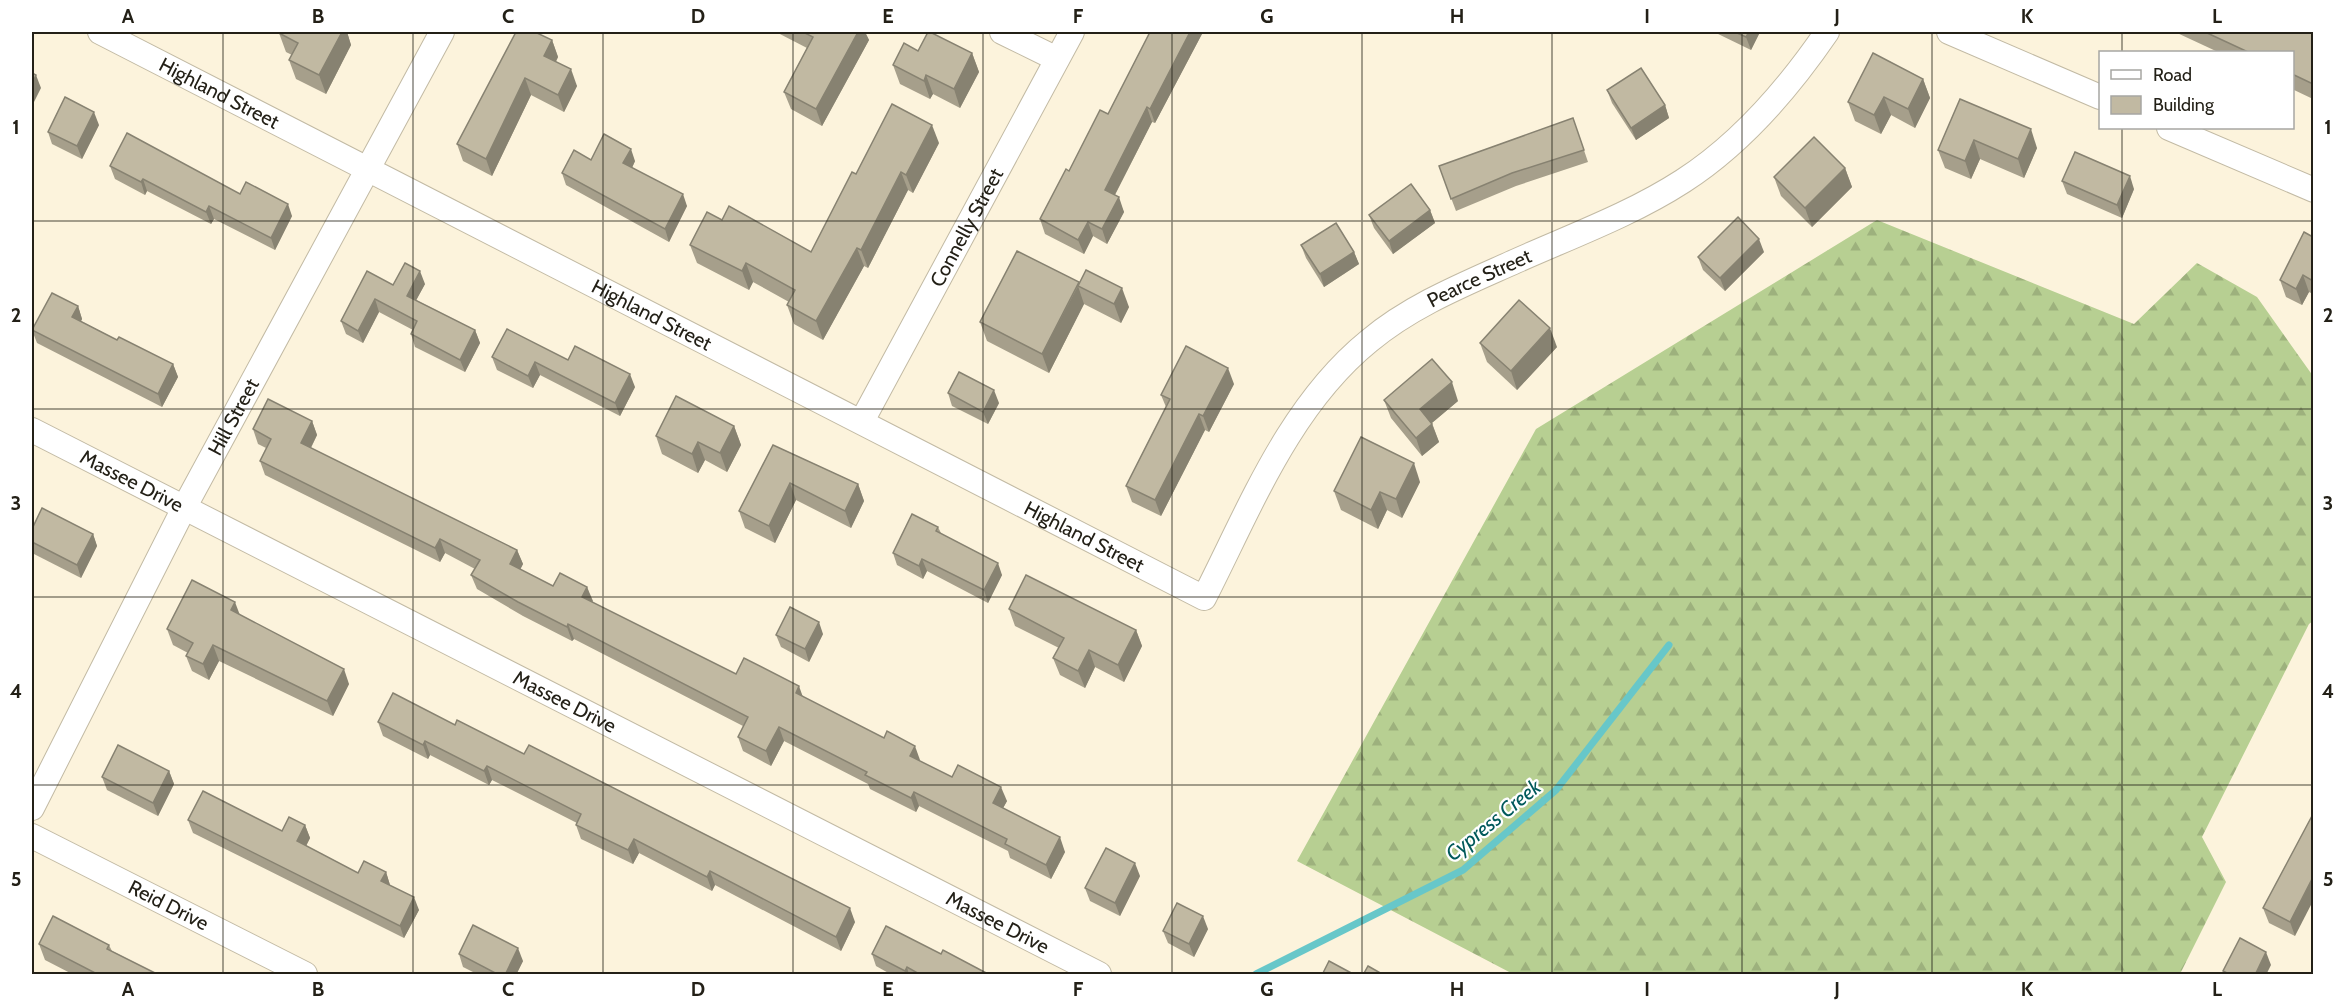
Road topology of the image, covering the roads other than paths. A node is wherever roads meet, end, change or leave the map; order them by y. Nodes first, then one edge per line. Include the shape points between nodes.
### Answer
1 (100, 32) edge
2 (442, 32) edge
3 (1002, 32) edge
4 (1072, 32) edge
5 (1827, 32) edge
6 (1949, 32) edge
7 (1057, 59) junction
8 (2099, 98) edge
9 (2171, 129) edge
10 (367, 170) junction
11 (2313, 190) edge
12 (862, 422) junction
13 (32, 430) edge
14 (184, 508) junction
15 (1204, 598) joint
16 (32, 808) edge
17 (32, 836) edge
18 (305, 975) edge
19 (1099, 975) edge

1 - 10 street, Highland Street
2 - 10 street, Hill Street
3 - 7 street
4 - 7 street, Connelly Street
5 - 15 street, Pearce Street via 1768,109 1721,153 1683,181 1636,207 1444,293 1402,316 1369,341 1302,412
6 - 8 street
7 - 12 street, Connelly Street
9 - 11 street
10 - 12 street, Highland Street
10 - 14 street, Hill Street
12 - 15 street, Highland Street
13 - 14 street, Massee Drive
14 - 16 street, Hill Street
14 - 19 street, Massee Drive
17 - 18 street, Reid Drive

